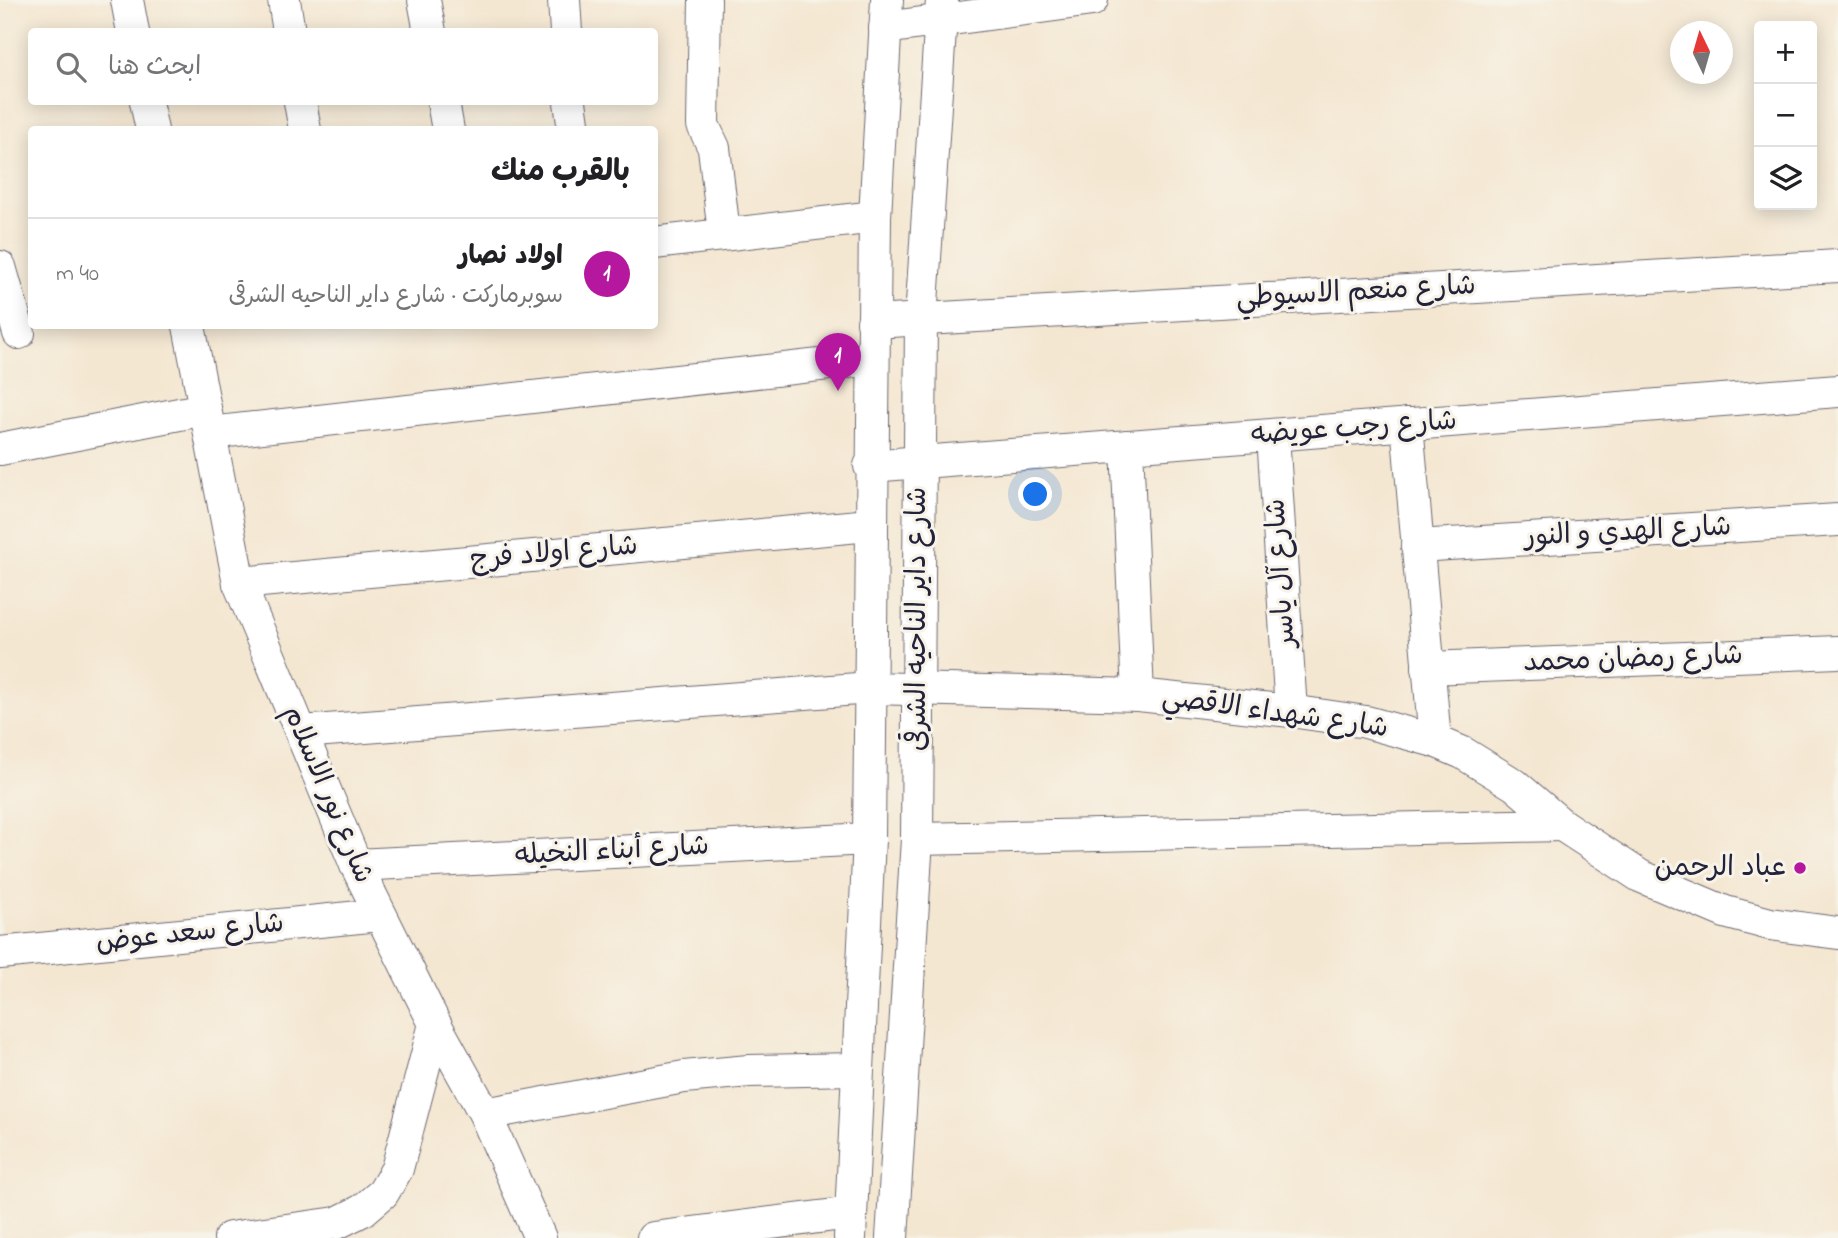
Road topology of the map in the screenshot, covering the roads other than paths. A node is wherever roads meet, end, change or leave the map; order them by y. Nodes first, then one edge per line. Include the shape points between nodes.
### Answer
1 (127, 0) edge
2 (284, 0) edge
3 (424, 0) edge
4 (565, 0) edge
5 (705, 0) edge
6 (1092, 0) edge
7 (941, 11) edge
8 (886, 14) edge
9 (132, 28) edge
10 (288, 28) edge
11 (429, 28) edge
12 (566, 28) edge
13 (147, 105) edge
14 (300, 105) edge
15 (444, 105) edge
16 (570, 105) edge
17 (151, 126) edge
18 (303, 126) edge
19 (447, 126) edge
20 (573, 126) edge
21 (875, 217) junction
22 (724, 233) junction
23 (658, 242) edge
24 (1838, 266) edge
25 (0, 267) edge
26 (921, 318) junction
27 (873, 322) junction
28 (190, 329) edge
29 (19, 333) dead end
30 (873, 359) junction
31 (1838, 391) edge
32 (207, 421) junction
33 (1406, 424) junction
34 (1273, 435) junction
35 (1128, 446) junction
36 (0, 449) edge
37 (918, 462) junction
38 (870, 466) junction
39 (1838, 520) edge
40 (870, 525) junction
41 (1417, 546) junction
42 (239, 583) junction
43 (1838, 652) edge
44 (1428, 668) junction
45 (870, 688) junction
46 (918, 688) junction
47 (1138, 695) junction
48 (1291, 711) junction
49 (300, 732) junction
50 (1435, 741) junction
51 (1562, 825) junction
52 (869, 839) junction
53 (916, 839) junction
54 (356, 865) junction
55 (379, 915) junction
56 (1838, 933) edge
57 (0, 953) edge
58 (435, 1024) junction
59 (856, 1069) junction
60 (485, 1114) junction
61 (851, 1225) edge
62 (245, 1237) edge
63 (540, 1238) edge
64 (653, 1238) edge
65 (892, 1238) edge

1 - 9 street
2 - 10 street
3 - 11 street
4 - 12 street
5 - 22 street via 703,125 713,148
6 - 7 street
7 - 8 street
7 - 26 street, شارع داير الناحيه الشرقى
8 - 21 street, شارع داير الناحيه الشرقى
13 - 17 street
14 - 18 street
15 - 19 street
16 - 20 street
21 - 22 street
21 - 27 street, شارع داير الناحيه الشرقى
22 - 23 street
24 - 26 street, شارع منعم الاسيوطي
25 - 29 street
26 - 27 street, شارع منعم الاسيوطي
26 - 37 street, شارع داير الناحيه الشرقى
27 - 30 street, شارع داير الناحيه الشرقى
28 - 32 street, شارع نور الاسلام
30 - 32 street
30 - 38 street, شارع داير الناحيه الشرقى
31 - 33 street, شارع رجب عويضه
32 - 36 street
32 - 42 street, شارع نور الاسلام
33 - 34 street, شارع رجب عويضه
33 - 41 street
34 - 35 street, شارع رجب عويضه
34 - 48 street, شارع آل ياسر
35 - 37 street, شارع رجب عويضه
35 - 47 street
37 - 38 street, شارع رجب عويضه
37 - 46 street, شارع داير الناحيه الشرقى
38 - 40 street, شارع داير الناحيه الشرقى
39 - 41 street, شارع الهدي و النور
40 - 42 street, شارع اولاد فرج
40 - 45 street, شارع داير الناحيه الشرقى
41 - 44 street
42 - 49 street, شارع نور الاسلام
43 - 44 street, شارع رمضان محمد
44 - 50 street
45 - 46 street, شارع شهداء الاقصي
45 - 49 street, شارع شهداء الاقصي
45 - 52 street, شارع داير الناحيه الشرقى
46 - 47 street, شارع شهداء الاقصي
46 - 53 street, شارع داير الناحيه الشرقى
47 - 48 street, شارع شهداء الاقصي
48 - 50 street, شارع شهداء الاقصي via 1366,722
49 - 54 street, شارع نور الاسلام
50 - 51 street, شارع شهداء الاقصي via 1515,785
51 - 53 street
51 - 56 street, شارع شهداء الاقصي via 1620,864 1682,896 1770,924
52 - 54 street, شارع أبناء النخيله
52 - 59 street, شارع داير الناحيه الشرقى
53 - 65 street, شارع داير الناحيه الشرقى
54 - 55 street, شارع نور الاسلام
55 - 57 street, شارع سعد عوض
55 - 58 street, شارع نور الاسلام
58 - 60 street, شارع نور الاسلام
58 - 62 street via 397,1169 383,1193 337,1223
59 - 60 street via 684,1077
59 - 61 street, شارع داير الناحيه الشرقى
60 - 63 street, شارع نور الاسلام
61 - 64 street

